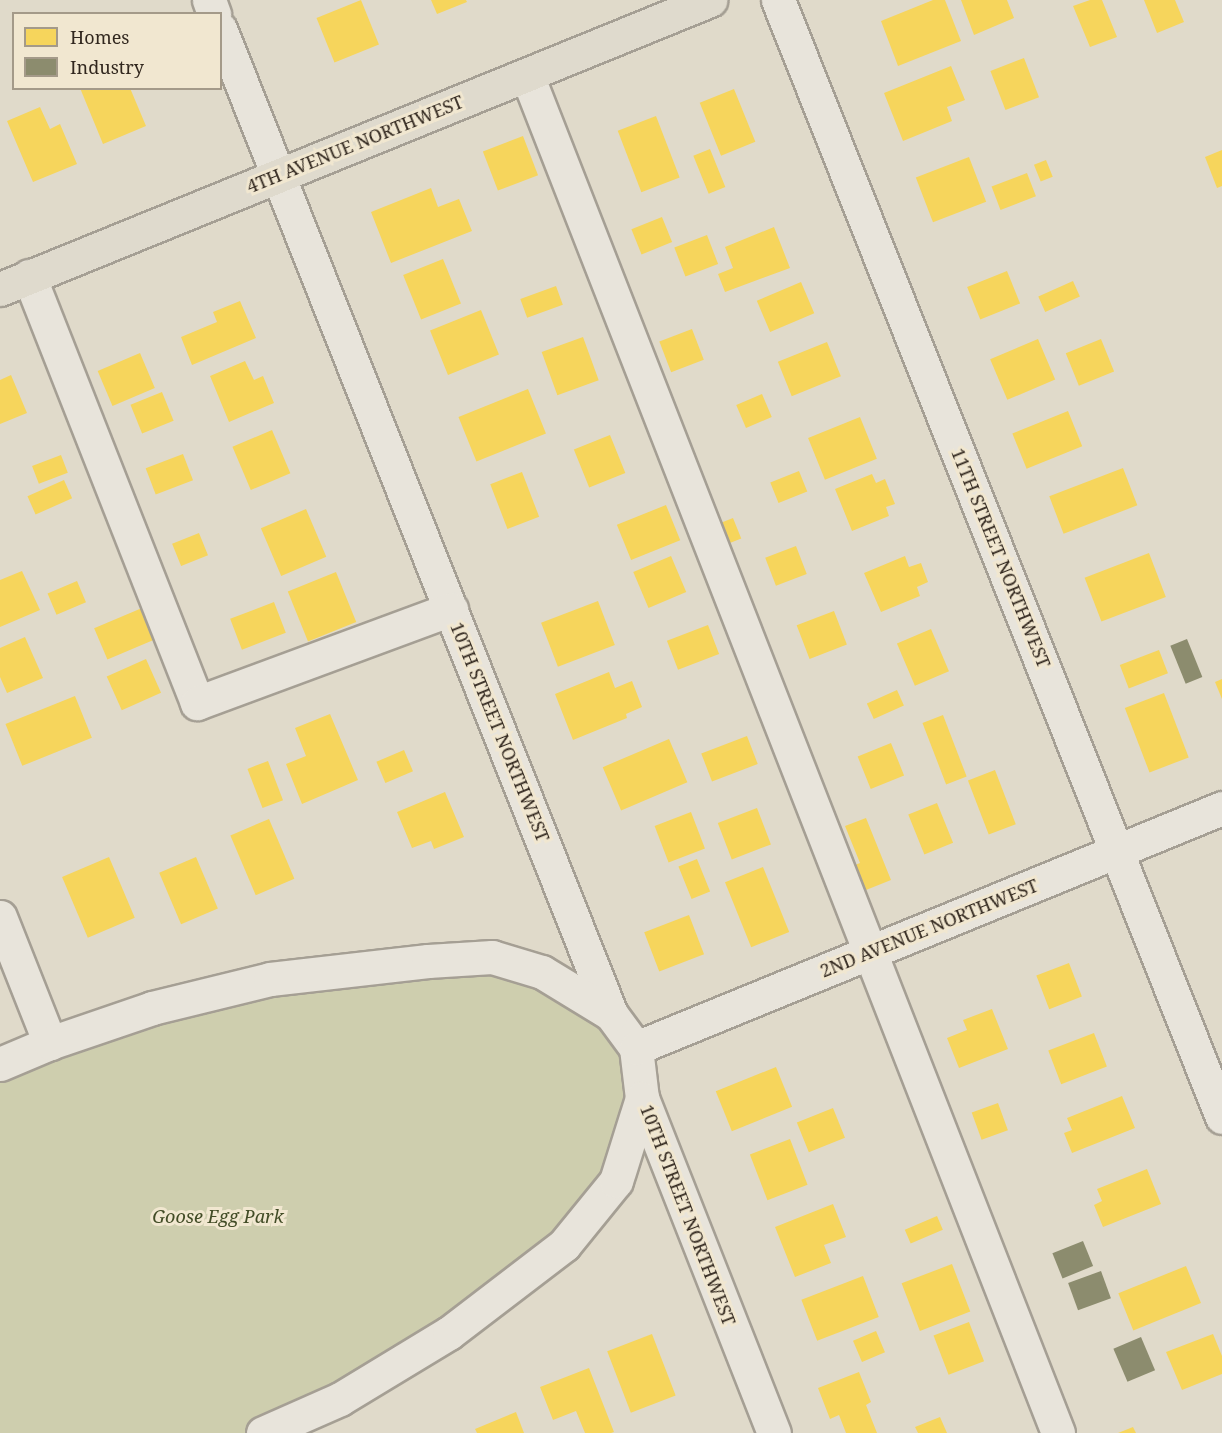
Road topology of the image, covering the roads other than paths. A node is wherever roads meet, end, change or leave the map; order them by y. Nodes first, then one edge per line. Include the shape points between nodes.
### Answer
1 (710, 0) edge
2 (778, 0) edge
3 (222, 34) edge
4 (527, 75) junction
5 (279, 175) junction
6 (15, 282) edge
7 (451, 609) junction
8 (1222, 808) edge
9 (1119, 850) junction
10 (0, 917) edge
11 (870, 952) junction
12 (611, 1014) junction
13 (50, 1043) junction
14 (636, 1048) junction
15 (0, 1064) edge
16 (642, 1098) junction
17 (1222, 1117) edge
18 (262, 1433) edge
19 (774, 1433) edge
20 (1058, 1433) edge

1 - 4 main road, 4TH AVENUE NORTHWEST
2 - 9 street, 11TH STREET NORTHWEST
3 - 5 street, 10TH STREET NORTHWEST
4 - 5 main road, 4TH AVENUE NORTHWEST
4 - 11 street
5 - 6 main road, 4TH AVENUE NORTHWEST
5 - 7 street, 10TH STREET NORTHWEST
6 - 7 street via 197,703
7 - 12 street, 10TH STREET NORTHWEST
8 - 9 street, 2ND AVENUE NORTHWEST
9 - 11 street, 2ND AVENUE NORTHWEST
9 - 17 street, 11TH STREET NORTHWEST
10 - 13 street
11 - 14 street, 2ND AVENUE NORTHWEST
11 - 20 street
12 - 13 street via 542,972 492,957 342,969 270,980 152,1008
12 - 14 street, 10TH STREET NORTHWEST
13 - 15 street
14 - 16 street, 10TH STREET NORTHWEST
16 - 18 street via 616,1181 564,1245 449,1334 340,1398
16 - 19 street, 10TH STREET NORTHWEST

